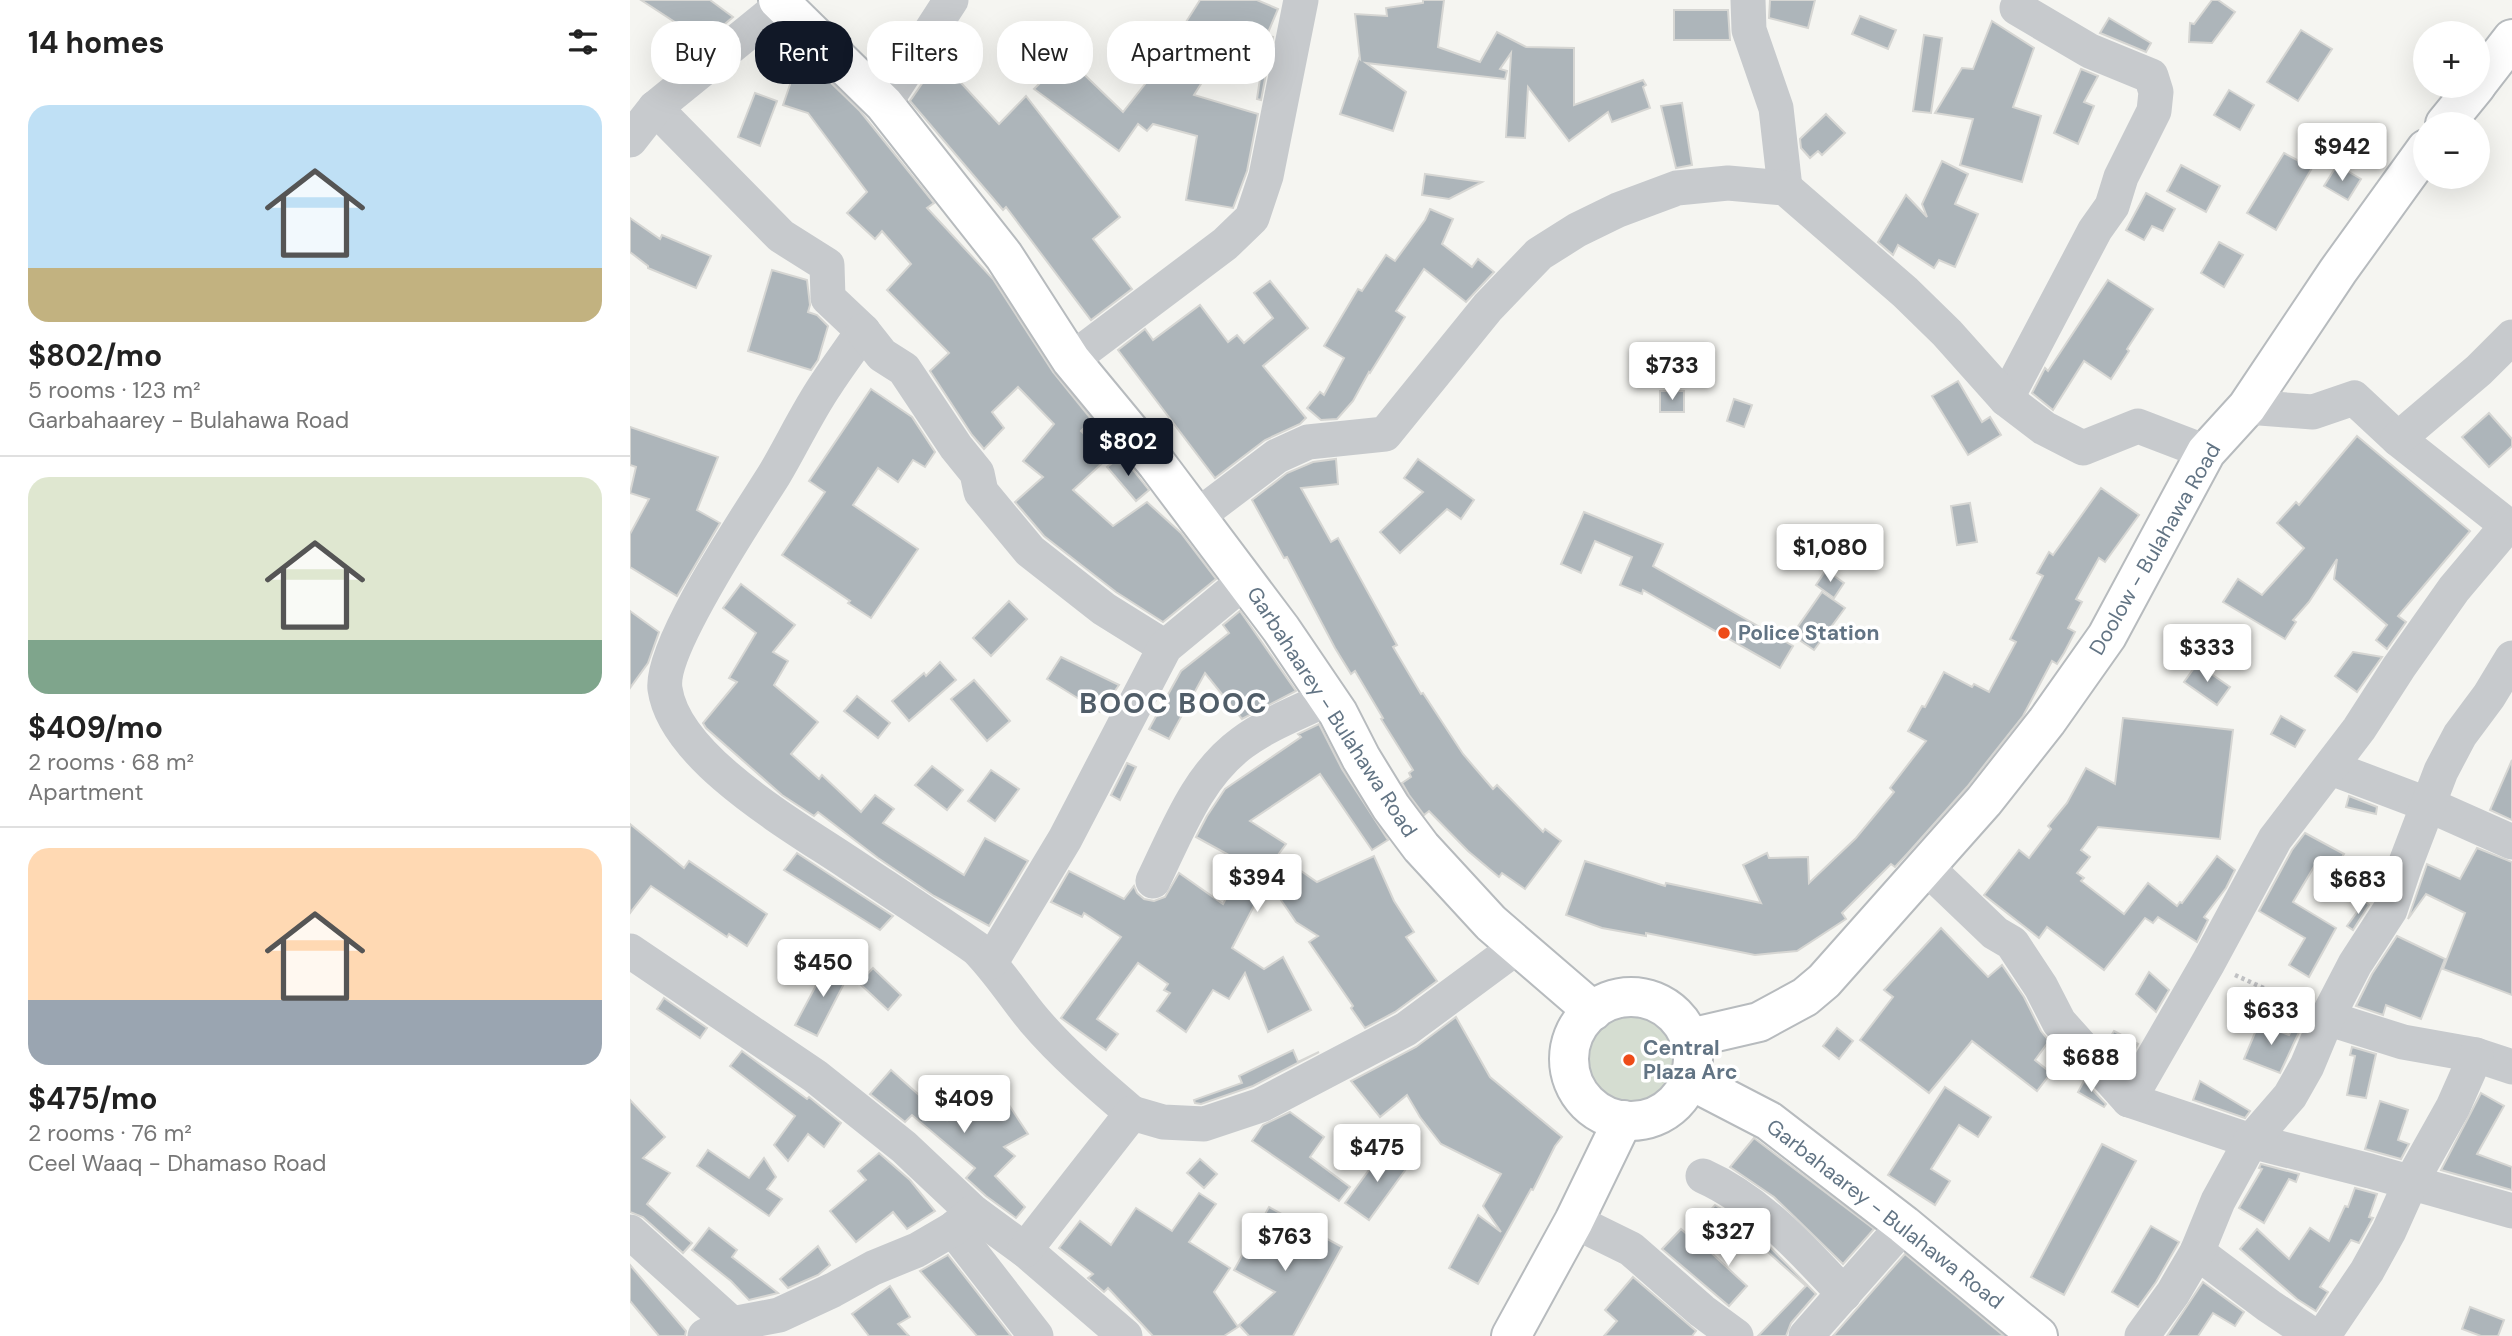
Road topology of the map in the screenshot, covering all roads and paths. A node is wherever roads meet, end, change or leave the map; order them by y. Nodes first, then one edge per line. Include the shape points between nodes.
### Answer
1 (951, 0) edge
2 (1301, 0) edge
3 (1748, 0) edge
4 (781, 2) edge
5 (2017, 8) dead end
6 (2512, 40) edge
7 (2490, 68) edge
8 (2466, 98) edge
9 (884, 104) junction
10 (655, 108) junction
11 (2455, 112) edge
12 (630, 140) edge
13 (2413, 167) edge
14 (1785, 188) junction
15 (863, 331) junction
16 (2512, 337) edge
17 (1071, 360) junction
18 (2006, 399) junction
19 (2247, 407) junction
20 (2398, 439) junction
21 (2206, 452) junction
22 (1195, 517) junction
23 (2510, 527) edge
24 (1246, 580) junction
25 (1165, 647) junction
26 (2512, 658) edge
27 (1328, 698) junction
28 (2331, 768) junction
29 (2429, 805) junction
30 (2512, 842) edge
31 (1926, 867) junction
32 (1153, 881) dead end
33 (1517, 947) junction
34 (630, 951) edge
35 (991, 962) junction
36 (2208, 963) junction
37 (1592, 1011) junction
38 (2327, 1018) junction
39 (1690, 1038) junction
40 (2476, 1055) junction
41 (2512, 1067) edge
42 (1690, 1080) junction
43 (2129, 1100) junction
44 (1132, 1113) junction
45 (1623, 1121) junction
46 (2251, 1141) junction
47 (1703, 1176) dead end
48 (2411, 1182) junction
49 (2512, 1210) edge
50 (963, 1221) junction
51 (1574, 1221) junction
52 (1904, 1225) junction
53 (630, 1231) edge
54 (1025, 1250) junction
55 (2197, 1252) junction
56 (1844, 1294) junction
57 (788, 1326) edge
58 (718, 1330) edge
59 (1036, 1336) edge
60 (1125, 1336) edge
61 (1511, 1336) edge
62 (1736, 1336) edge
63 (1806, 1336) edge
64 (2038, 1336) edge
65 (2141, 1336) edge
66 (2314, 1336) edge
67 (2323, 1336) edge

1 - 9 street
2 - 17 street via 1266,176 1252,218 1225,244
3 - 14 street via 1749,30 1776,108
4 - 9 main road, Garbahaarey - Bulahawa Road
4 - 10 street
5 - 18 street via 2090,51 2151,76 2156,92 2154,111 2112,206
6 - 7 main road
8 - 11 main road
9 - 17 main road, Garbahaarey - Bulahawa Road via 1004,256
10 - 12 street
10 - 15 street via 781,236 827,265 828,298
13 - 19 main road, Doolow - Bulahawa Road
14 - 18 street via 1905,292
14 - 22 street via 1728,183 1677,188 1577,230 1539,254 1497,298 1385,434 1308,442 1277,456
15 - 25 street via 882,355 904,369 977,472 981,492 1030,551 1104,609
15 - 35 street via 825,385 695,605 665,672 665,690 685,734 749,796
16 - 20 street
17 - 22 main road, Garbahaarey - Bulahawa Road
18 - 21 street via 2044,428 2083,448 2138,426
19 - 20 street via 2313,412 2354,398
19 - 21 main road, Doolow - Bulahawa Road
20 - 23 street
21 - 31 main road, Doolow - Bulahawa Road via 2107,636 2047,721
22 - 24 main road, Garbahaarey - Bulahawa Road
23 - 28 street via 2454,589
24 - 25 street
24 - 27 main road, Garbahaarey - Bulahawa Road
25 - 35 street via 1065,839
26 - 29 street via 2460,735
27 - 32 street via 1243,742 1220,762 1196,794
27 - 33 main road, Garbahaarey - Bulahawa Road via 1391,807 1421,847
28 - 29 street
28 - 36 street via 2275,839
29 - 30 street
29 - 38 street via 2390,910
31 - 39 main road, Doolow - Bulahawa Road via 1805,998 1759,1022
31 - 43 street via 1995,933 2012,943 2059,1021
33 - 37 main road, Garbahaarey - Bulahawa Road
33 - 44 street via 1406,1029 1261,1105 1204,1124 1163,1122
34 - 50 street via 815,1076 904,1147
35 - 44 street via 1058,1046
36 - 38 path
36 - 43 street
37 - 39 main road via 1622,998 1643,998 1664,1006 1680,1020
37 - 45 main road via 1574,1034 1570,1071 1589,1104
38 - 40 street via 2403,1042
38 - 46 street via 2290,1096
39 - 42 main road via 1694,1059
40 - 41 street
40 - 48 street
42 - 45 main road via 1679,1099 1663,1113
42 - 52 main road, Garbahaarey - Bulahawa Road via 1769,1121
43 - 46 street
44 - 54 street
45 - 51 main road
46 - 48 street
46 - 55 street via 2218,1200
47 - 56 street via 1765,1216
48 - 49 street
48 - 67 street via 2367,1271
50 - 54 street
50 - 57 street via 917,1250 832,1290
50 - 59 street
51 - 61 main road
51 - 62 street via 1631,1250
52 - 56 street
52 - 64 main road, Garbahaarey - Bulahawa Road
53 - 58 street
54 - 60 street
55 - 65 street
55 - 66 street
56 - 63 street
57 - 58 street

